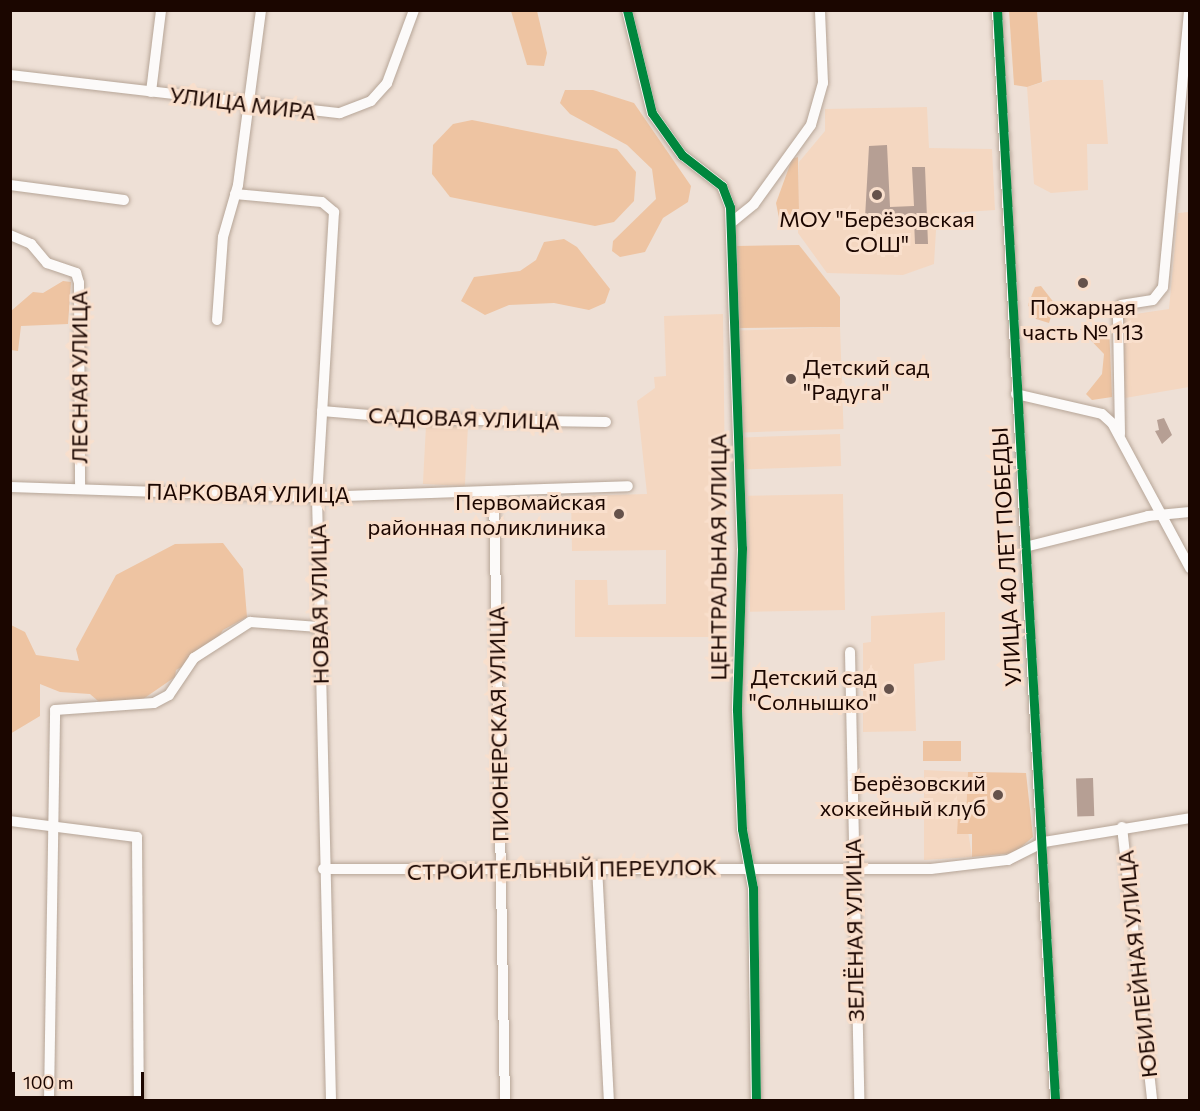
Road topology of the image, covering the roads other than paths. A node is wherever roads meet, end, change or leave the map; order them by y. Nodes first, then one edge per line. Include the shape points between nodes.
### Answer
1 (161, 10) edge
2 (261, 10) edge
3 (414, 10) edge
4 (627, 10) edge
5 (820, 10) edge
6 (997, 10) edge
7 (1190, 10) edge
8 (10, 75) edge
9 (151, 92) junction
10 (250, 104) junction
11 (10, 185) edge
12 (235, 194) junction
13 (124, 200) dead end
14 (732, 222) junction
15 (10, 235) edge
16 (217, 320) dead end
17 (1016, 394) junction
18 (322, 411) junction
19 (606, 422) dead end
20 (1120, 434) junction
21 (628, 486) dead end
22 (10, 487) edge
23 (80, 489) junction
24 (494, 491) junction
25 (317, 497) junction
26 (1190, 512) edge
27 (1164, 513) junction
28 (1025, 547) junction
29 (1190, 568) edge
30 (319, 627) junction
31 (850, 652) dead end
32 (1190, 818) edge
33 (10, 821) edge
34 (1122, 826) junction
35 (52, 827) junction
36 (1044, 842) junction
37 (597, 866) junction
38 (500, 868) junction
39 (751, 868) junction
40 (323, 869) junction
41 (852, 869) junction
42 (49, 1101) edge
43 (139, 1101) edge
44 (331, 1101) edge
45 (505, 1101) edge
46 (609, 1101) edge
47 (756, 1101) edge
48 (859, 1101) edge
49 (1055, 1101) edge
50 (1152, 1101) edge

1 - 9 street
2 - 10 street
3 - 10 street, УЛИЦА МИРА via 387,83 362,107 329,113
4 - 14 street, ЦЕНТРАЛЬНАЯ УЛИЦА via 652,113 682,155 722,186
5 - 14 street via 823,83 811,125 754,204
6 - 17 street, УЛИЦА 40 ЛЕТ ПОБЕДЫ
7 - 20 street via 1163,287 1153,300 1121,305 1117,320
8 - 9 street, УЛИЦА МИРА
9 - 10 street, УЛИЦА МИРА
10 - 12 street
11 - 13 street
12 - 16 street via 223,237
12 - 18 street, НОВАЯ УЛИЦА via 322,202 334,212
14 - 39 street, ЦЕНТРАЛЬНАЯ УЛИЦА via 742,548 738,733 742,829
15 - 23 street, ЛЕСНАЯ УЛИЦА via 31,244 46,263 76,273 80,283
17 - 20 street via 1102,414
17 - 28 street, УЛИЦА 40 ЛЕТ ПОБЕДЫ
18 - 19 street, САДОВАЯ УЛИЦА via 416,419
18 - 25 street, НОВАЯ УЛИЦА
20 - 27 street via 1135,472
21 - 24 street, ПАРКОВАЯ УЛИЦА
22 - 23 street, ПАРКОВАЯ УЛИЦА
23 - 25 street, ПАРКОВАЯ УЛИЦА
24 - 25 street, ПАРКОВАЯ УЛИЦА
24 - 38 street, ПИОНЕРСКАЯ УЛИЦА
25 - 30 street, НОВАЯ УЛИЦА
26 - 27 street
27 - 28 street
27 - 29 street
28 - 36 street, УЛИЦА 40 ЛЕТ ПОБЕДЫ
30 - 35 street via 250,622 194,658 169,695 154,703 55,710
30 - 40 street, НОВАЯ УЛИЦА
31 - 41 street, ЗЕЛЁНАЯ УЛИЦА
32 - 34 street, СТРОИТЕЛЬНЫЙ ПЕРЕУЛОК
33 - 35 street
34 - 36 street, СТРОИТЕЛЬНЫЙ ПЕРЕУЛОК
34 - 50 street, ЮБИЛЕЙНАЯ УЛИЦА
35 - 42 street
35 - 43 street via 137,837
36 - 41 street, СТРОИТЕЛЬНЫЙ ПЕРЕУЛОК via 1020,857 990,863
36 - 49 street, УЛИЦА 40 ЛЕТ ПОБЕДЫ
37 - 38 street, СТРОИТЕЛЬНЫЙ ПЕРЕУЛОК
37 - 39 street, СТРОИТЕЛЬНЫЙ ПЕРЕУЛОК
37 - 46 street
38 - 40 street, СТРОИТЕЛЬНЫЙ ПЕРЕУЛОК
38 - 45 street, ПИОНЕРСКАЯ УЛИЦА
39 - 41 street, СТРОИТЕЛЬНЫЙ ПЕРЕУЛОК
39 - 47 street, ЦЕНТРАЛЬНАЯ УЛИЦА
40 - 44 street, НОВАЯ УЛИЦА
41 - 48 street, ЗЕЛЁНАЯ УЛИЦА

